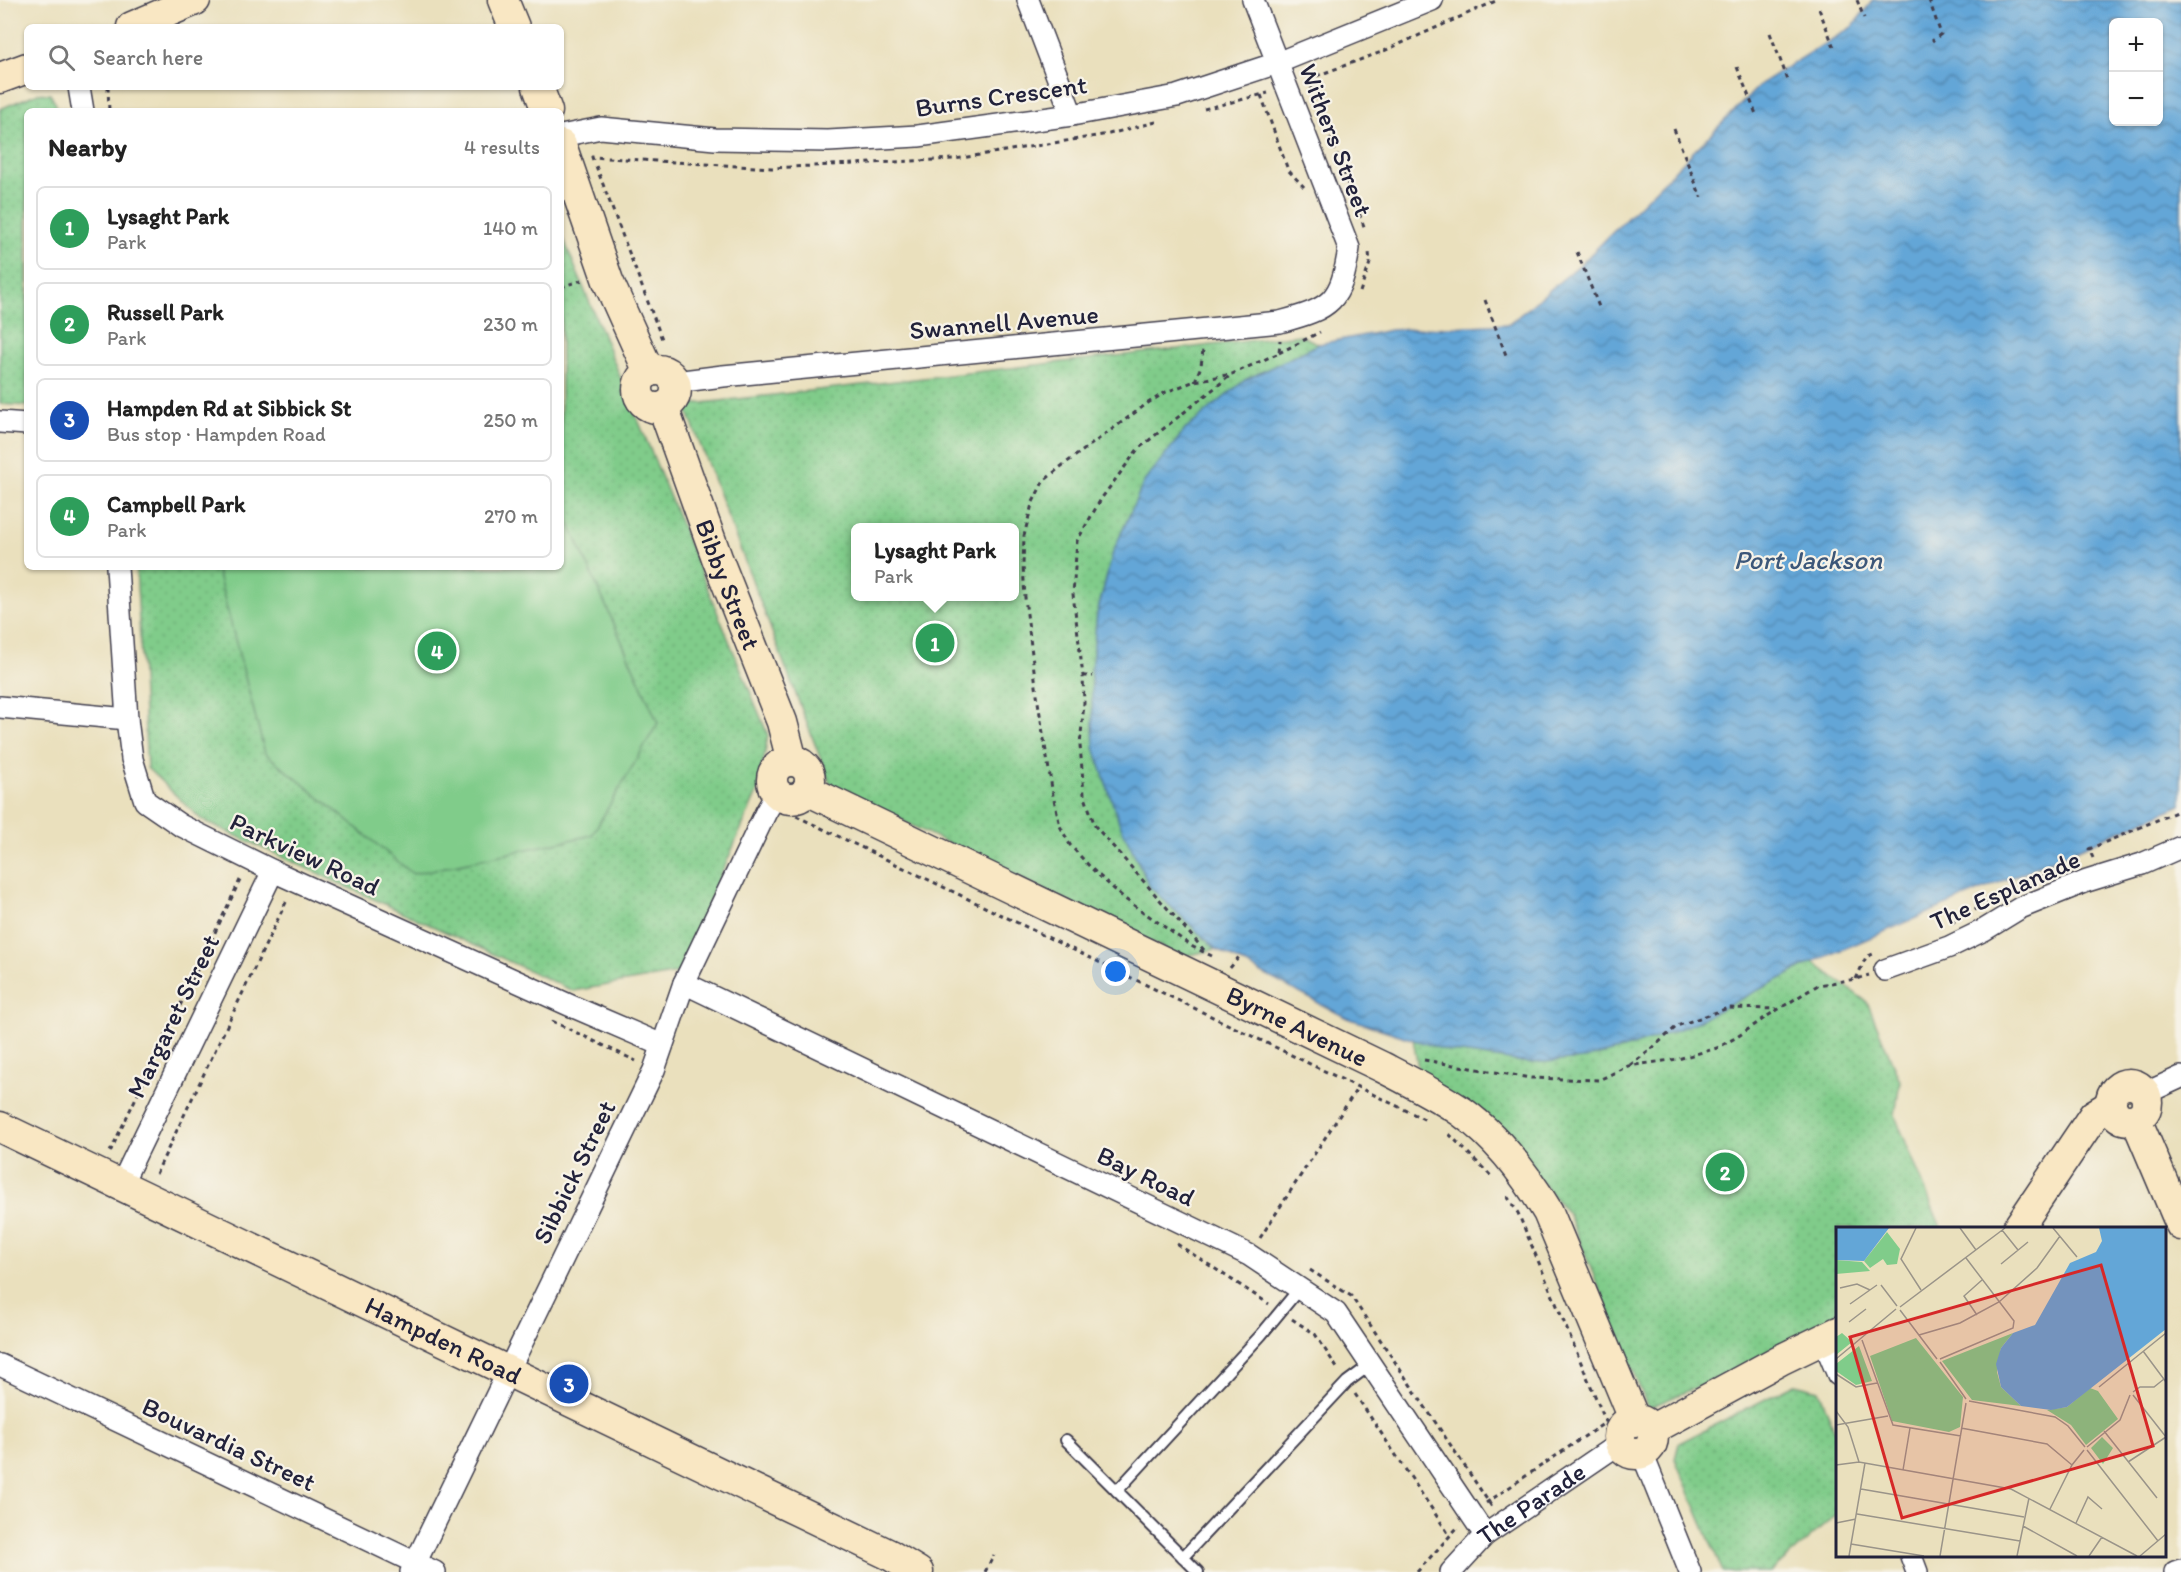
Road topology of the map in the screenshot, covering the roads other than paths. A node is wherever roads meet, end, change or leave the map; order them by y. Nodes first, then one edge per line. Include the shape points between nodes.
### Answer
1 (195, 0) edge
2 (503, 0) edge
3 (1028, 0) edge
4 (1253, 0) edge
5 (1432, 0) edge
6 (139, 24) edge
7 (513, 24) edge
8 (1277, 63) junction
9 (24, 69) edge
10 (0, 78) edge
11 (80, 90) edge
12 (539, 90) edge
13 (82, 108) edge
14 (546, 108) edge
15 (1072, 116) junction
16 (564, 135) edge
17 (564, 154) edge
18 (1333, 299) joint
19 (651, 391) junction
20 (0, 422) edge
21 (24, 424) edge
22 (117, 570) edge
23 (0, 707) edge
24 (127, 719) junction
25 (792, 761) junction
26 (807, 790) junction
27 (774, 799) junction
28 (2181, 847) edge
29 (273, 871) junction
30 (1885, 970) road end
31 (684, 983) junction
32 (662, 1045) junction
33 (2181, 1077) edge
34 (2131, 1107) junction
35 (0, 1127) edge
36 (121, 1185) junction
37 (2181, 1225) edge
38 (2019, 1227) edge
39 (1299, 1289) junction
40 (1830, 1335) edge
41 (0, 1365) edge
42 (1370, 1365) junction
43 (1836, 1365) edge
44 (507, 1372) junction
45 (1637, 1437) junction
46 (1065, 1440) dead end
47 (1117, 1491) junction
48 (1485, 1535) junction
49 (1183, 1557) junction
50 (1911, 1557) edge
51 (414, 1567) edge
52 (2181, 1570) edge
53 (435, 1572) edge
54 (918, 1572) edge
55 (1198, 1572) edge
56 (1451, 1572) edge
57 (1690, 1572) edge
58 (1917, 1572) edge
59 (2175, 1572) edge

1 - 6 street
2 - 7 street
3 - 15 street
4 - 8 street, Withers Street
5 - 8 street, Burns Crescent
8 - 15 street, Burns Crescent via 1177,96
8 - 18 street, Withers Street via 1349,248 1345,278
9 - 10 street
11 - 13 street
12 - 14 street
15 - 16 street, Burns Crescent via 918,136 828,141 715,139 601,128
17 - 19 street, Bibby Street
18 - 19 street, Swannell Avenue via 1314,313 1281,322 723,376
19 - 25 street, Bibby Street via 782,722
20 - 21 street
22 - 24 street, Parkview Road
23 - 24 street
24 - 29 street, Parkview Road via 132,759 145,801 180,825
25 - 26 street via 808,771
25 - 27 street via 775,770
26 - 27 street via 793,799
26 - 45 street, Byrne Avenue via 1382,1067 1462,1113 1529,1180 1548,1212
27 - 31 street, Sibbick Street
28 - 30 street, The Esplanade via 2028,905 1949,947
29 - 32 street, Parkview Road
29 - 36 street, Margaret Street
31 - 32 street, Sibbick Street
31 - 39 street, Bay Road via 1249,1255
32 - 44 street, Sibbick Street via 654,1070
33 - 34 street
34 - 37 street
34 - 38 street via 2104,1109 2094,1115
35 - 36 street, Hampden Road
36 - 44 street, Hampden Road
39 - 42 street, Bay Road via 1336,1313
39 - 47 lane
40 - 43 street
40 - 45 street, The Parade
41 - 51 street, Bouvardia Street
42 - 48 street, Bay Road
42 - 49 lane via 1347,1382
44 - 51 street, Sibbick Street
44 - 54 street, Hampden Road
45 - 48 street, The Parade
45 - 57 street, Byrne Avenue
46 - 47 lane
47 - 49 lane
48 - 56 street, The Parade
49 - 55 lane
50 - 58 street
51 - 53 street, Bouvardia Street
52 - 59 street

